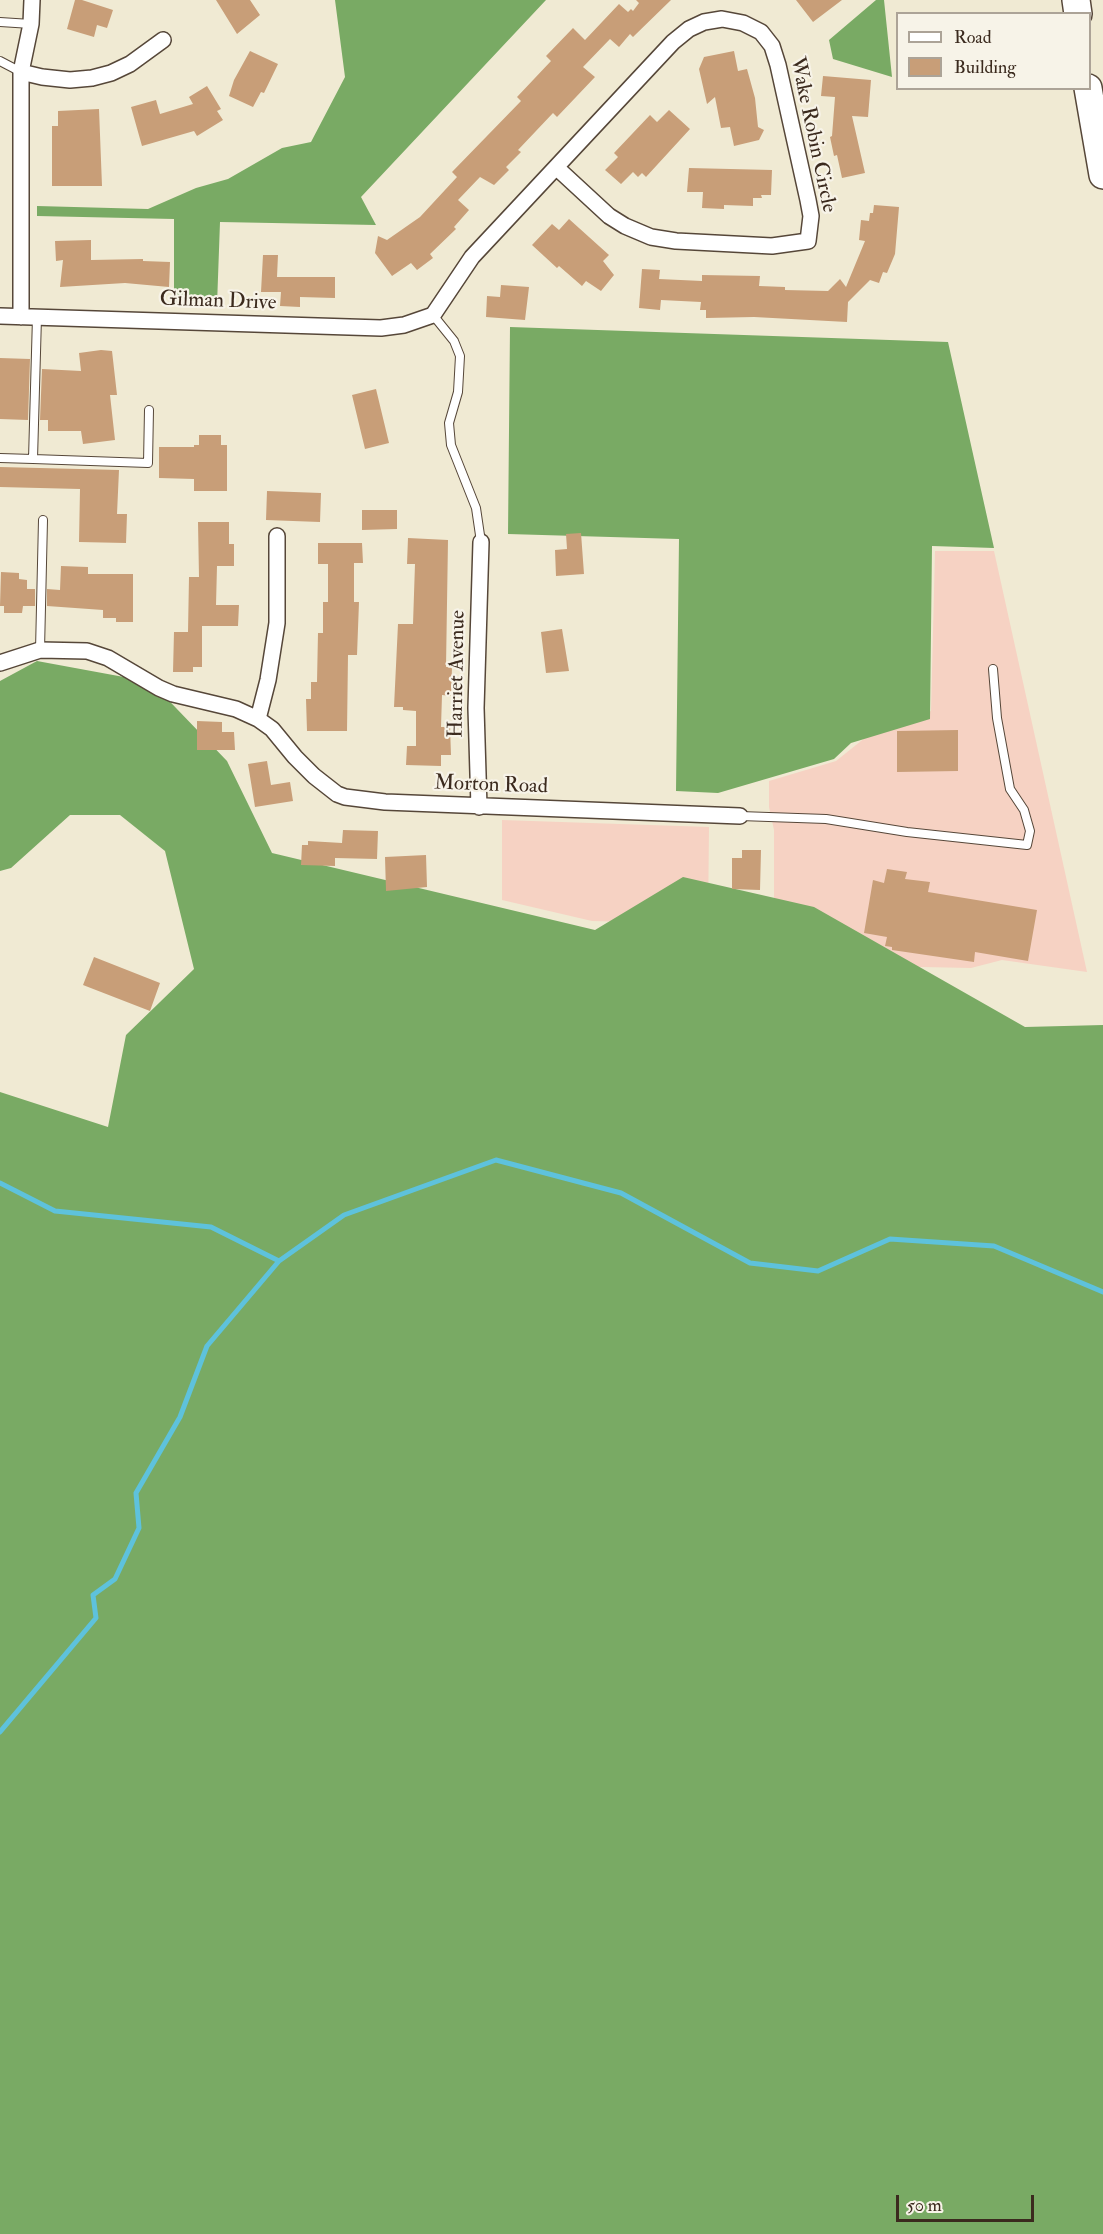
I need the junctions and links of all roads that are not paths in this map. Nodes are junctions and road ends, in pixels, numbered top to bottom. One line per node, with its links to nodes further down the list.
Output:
1 (32, 0): 3 (street)
2 (0, 21): 3 (lane)
3 (31, 24): 6 (street)
4 (163, 40): 6 (street)
5 (0, 61): 6 (lane)
6 (21, 72): 12 (street)
7 (1088, 90): 9 (highway)
8 (557, 168): 8 (street, Wake Robin Circle); 10 (street, Wake Robin Circle)
9 (1103, 175)
10 (433, 315): 13 (street, Gilman Drive); 19 (lane)
11 (0, 316): 12 (street, Gilman Drive)
12 (21, 317): 13 (street, Gilman Drive)
13 (37, 317): 16 (lane)
14 (149, 410): 16 (lane)
15 (0, 458): 16 (lane)
16 (33, 459)
17 (43, 520): 20 (lane)
18 (277, 536): 23 (street)
19 (481, 542): 24 (street, Harriet Avenue)
20 (40, 650): 21 (street, Morton Road); 23 (street, Morton Road)
21 (0, 663)
22 (993, 669): 25 (lane, Morton Road)
23 (258, 719): 24 (street, Morton Road)
24 (479, 807): 25 (street, Morton Road)
25 (740, 816)

